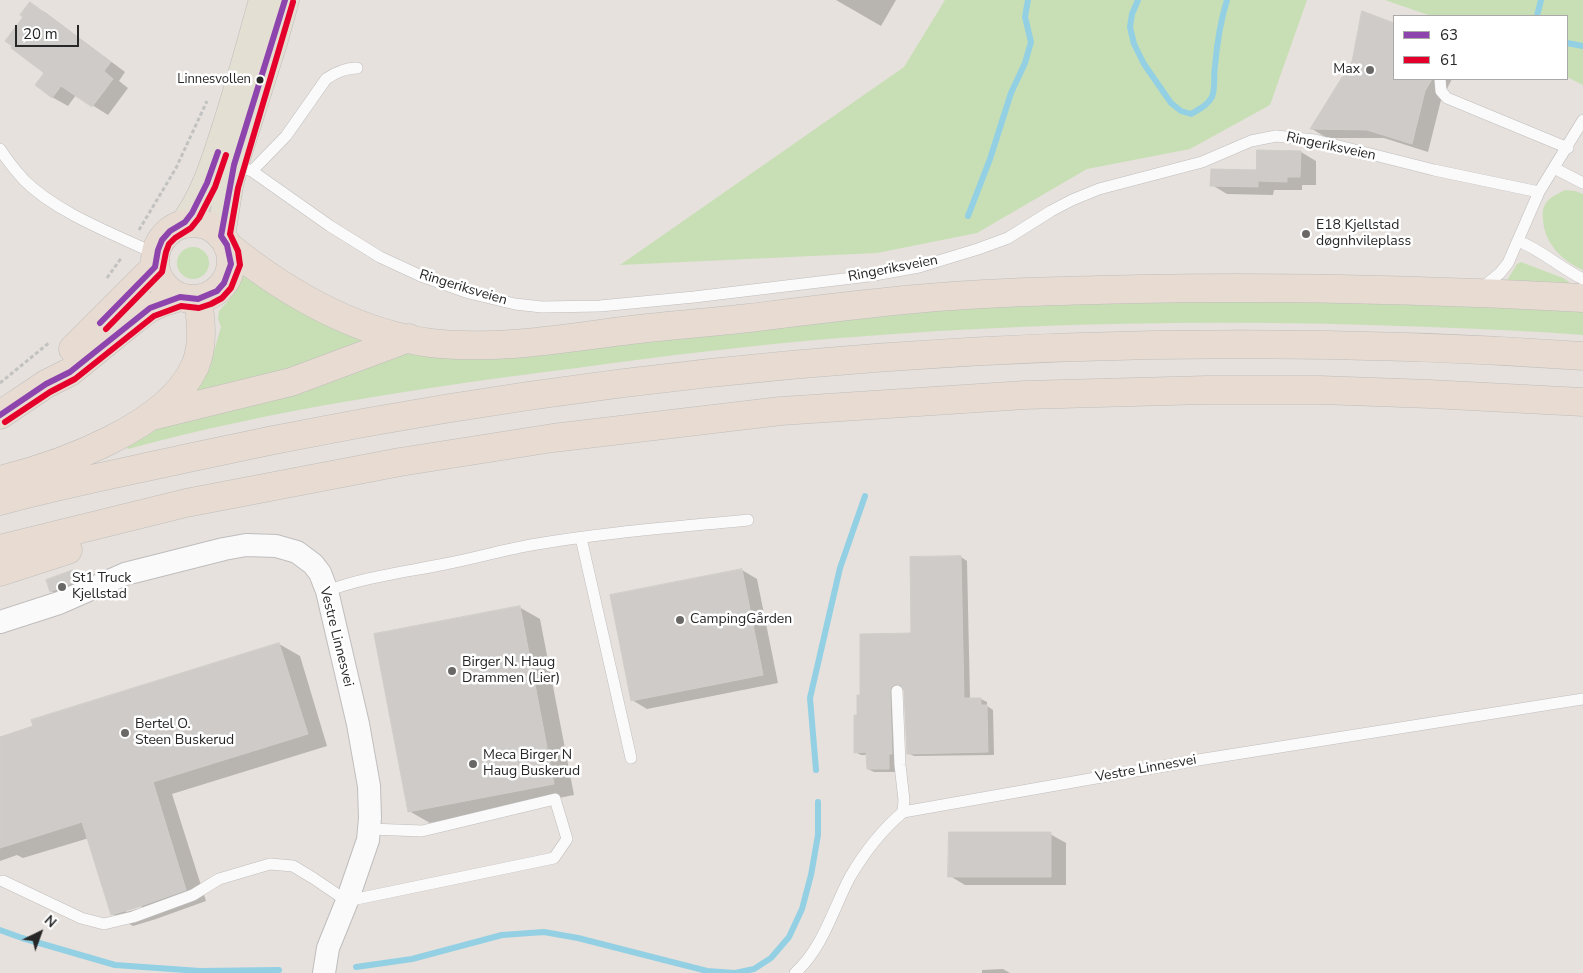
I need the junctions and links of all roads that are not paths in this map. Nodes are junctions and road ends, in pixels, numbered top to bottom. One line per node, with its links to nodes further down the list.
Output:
1 (263, 0): 8 (main road)
2 (285, 0): 8 (main road)
3 (358, 68): 8 (lane)
4 (1440, 80): 6 (lane)
5 (1583, 120): 6 (lane)
6 (1568, 148): 9 (lane)
7 (0, 149): 15 (lane)
8 (234, 165): 11 (lane, Ringeriksveien); 12 (main road); 13 (main road)
9 (1554, 168): 10 (lane); 11 (lane)
10 (1583, 183)
11 (1539, 192): 14 (lane)
12 (184, 224): 13 (highway); 15 (highway)
13 (224, 240): 18 (highway); 20 (highway)
14 (1518, 240): 16 (lane); 17 (lane)
15 (156, 261): 18 (highway); 22 (highway)
16 (1583, 279)
17 (1477, 292): 19 (highway); 20 (highway)
18 (189, 298): 22 (highway); 25 (highway)
19 (1583, 298)
20 (409, 338): 25 (highway)
21 (1583, 356): 27 (highway)
22 (46, 384): 24 (highway)
23 (1583, 402): 28 (highway)
24 (0, 416)
25 (149, 417): 26 (highway)
26 (0, 480)
27 (0, 501)
28 (186, 503): 31 (highway); 32 (highway)
29 (748, 520): 30 (lane)
30 (581, 538): 33 (lane); 37 (lane)
31 (0, 549)
32 (0, 572)
33 (327, 591): 34 (street, Vestre Linnesvei); 39 (street, Vestre Linnesvei)
34 (0, 622)
35 (897, 691): 38 (lane)
36 (1583, 699): 38 (lane, Vestre Linnesvei)
37 (631, 758)
38 (904, 812): 43 (lane)
39 (370, 829): 41 (street, Vestre Linnesvei); 41 (lane)
40 (3, 881): 41 (lane)
41 (347, 901): 42 (street, Vestre Linnesvei)
42 (324, 973)
43 (796, 973)

